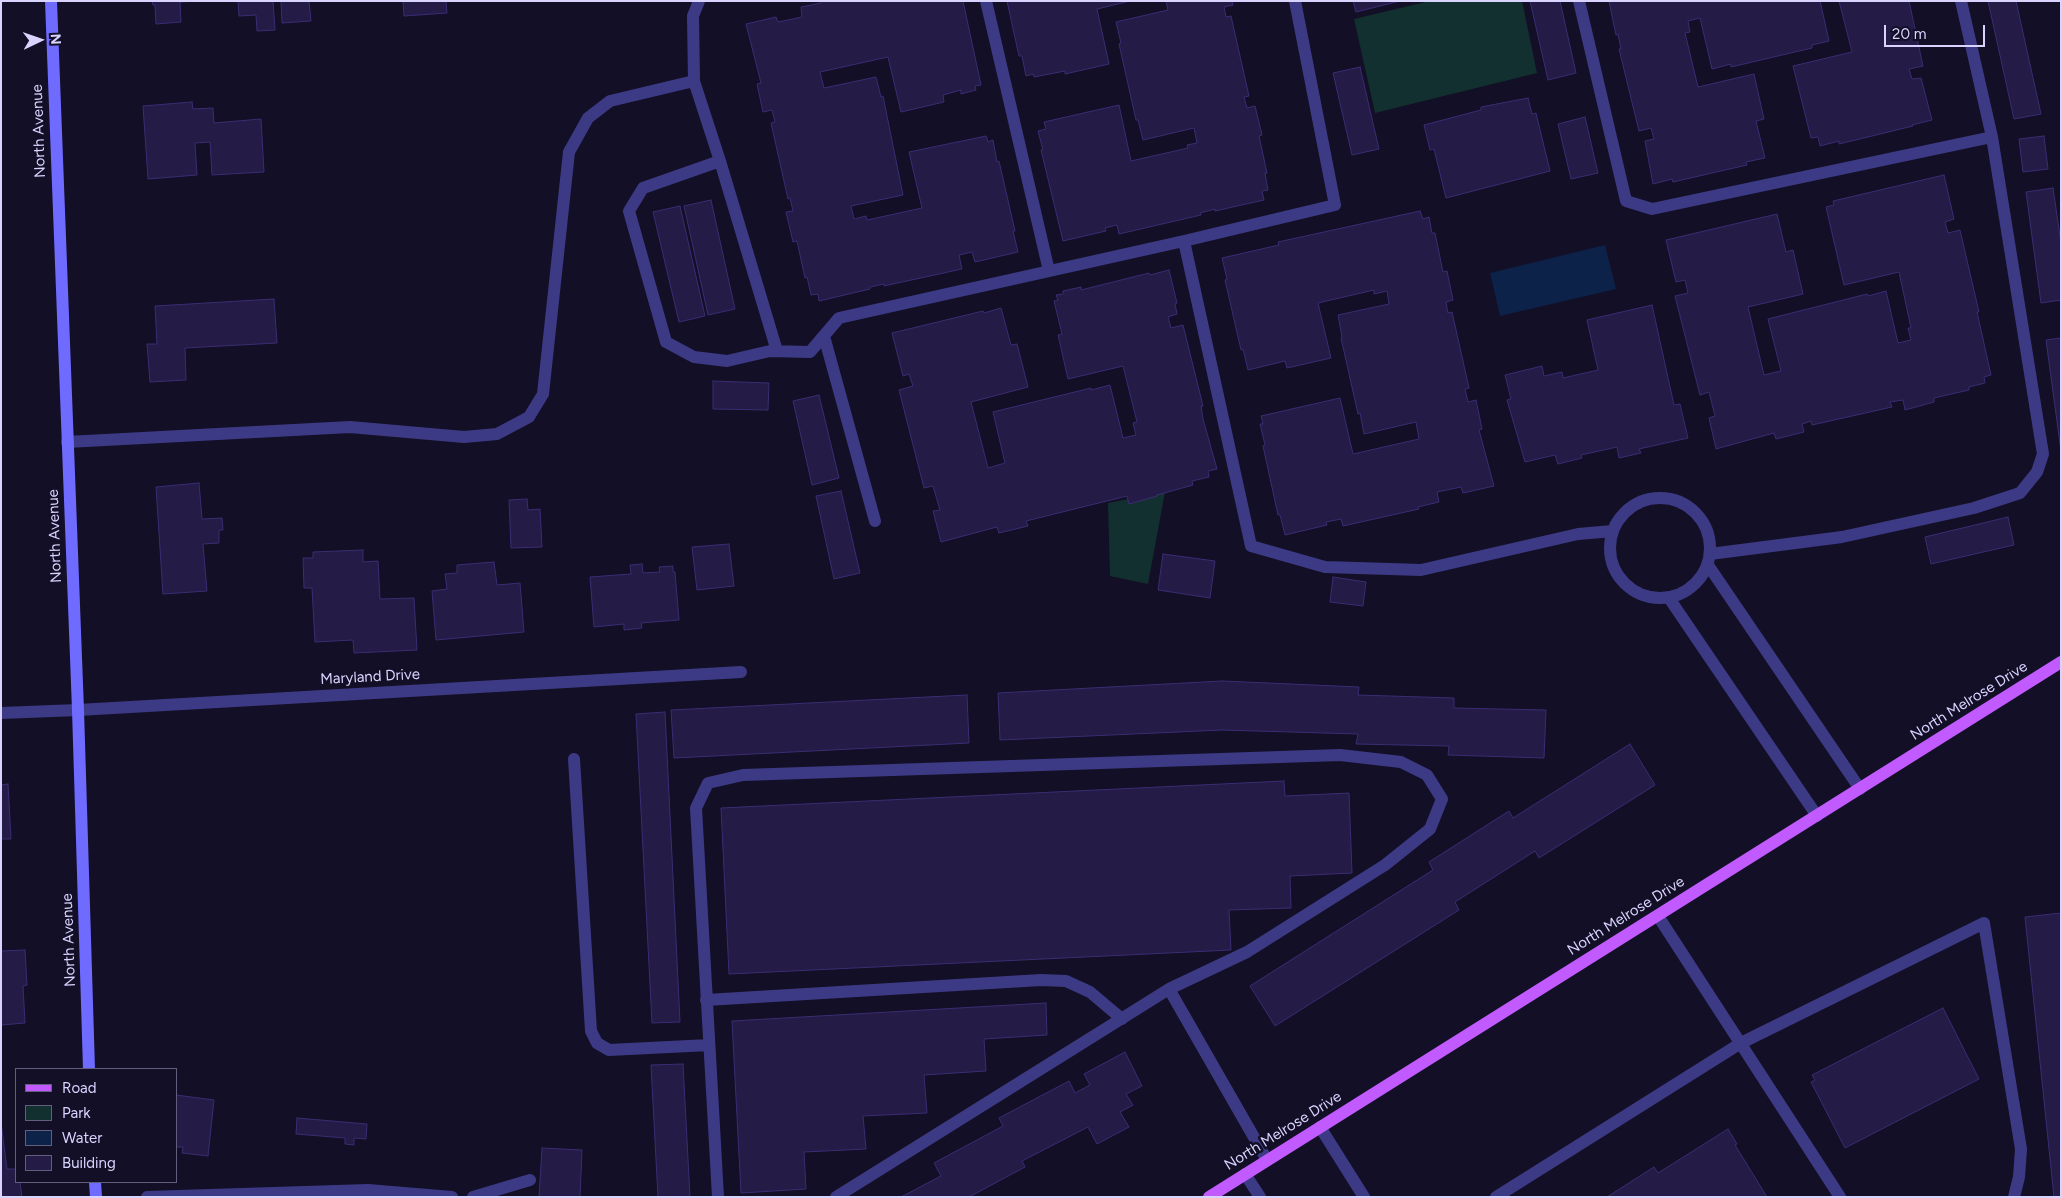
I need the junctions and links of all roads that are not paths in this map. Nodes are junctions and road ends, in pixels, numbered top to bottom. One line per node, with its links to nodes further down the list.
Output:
1 (51, 1): 14 (main road, North Avenue)
2 (699, 1): 7 (street)
3 (986, 1): 11 (street)
4 (1295, 1): 10 (street)
5 (1579, 1): 8 (street)
6 (1961, 1): 8 (street)
7 (694, 80): 9 (street); 14 (street)
8 (1992, 136): 17 (street)
9 (720, 161): 13 (street); 13 (street)
10 (1184, 241): 11 (street); 16 (street)
11 (1049, 271): 12 (street)
12 (824, 336): 13 (street); 15 (street)
13 (778, 351)
14 (68, 442): 21 (main road, North Avenue)
15 (875, 521)
16 (1612, 531): 17 (street); 18 (street)
17 (1709, 559): 18 (street); 24 (street)
18 (1669, 598): 25 (street)
19 (2061, 662): 24 (main road, North Melrose Drive)
20 (741, 672): 21 (street, Maryland Drive)
21 (78, 710): 22 (street, Maryland Drive); 32 (main road, North Avenue)
22 (1, 713)
23 (574, 759): 31 (street)
24 (1860, 789): 25 (main road, North Melrose Drive)
25 (1817, 816): 26 (main road, North Melrose Drive)
26 (1658, 916): 30 (street); 33 (main road, North Melrose Drive)
27 (1169, 989): 28 (street); 29 (street); 34 (street)
28 (706, 1000): 29 (street); 31 (street)
29 (1122, 1019): 43 (street)
30 (1741, 1043): 47 (street); 48 (street); 49 (street)
31 (709, 1045): 42 (street)
32 (89, 1068)
33 (1320, 1127): 34 (main road, North Melrose Drive); 46 (street)
34 (1267, 1160): 35 (main road, North Melrose Drive)
35 (1245, 1174): 44 (main road, North Melrose Drive); 45 (street)
36 (530, 1180): 41 (street)
37 (95, 1183): 38 (main road)
38 (96, 1197)
39 (147, 1197): 40 (street)
40 (452, 1197)
41 (473, 1197)
42 (718, 1197)
43 (836, 1197)
44 (1209, 1197)
45 (1260, 1197)
46 (1364, 1197)
47 (1496, 1197)
48 (1840, 1197)
49 (2014, 1197)

